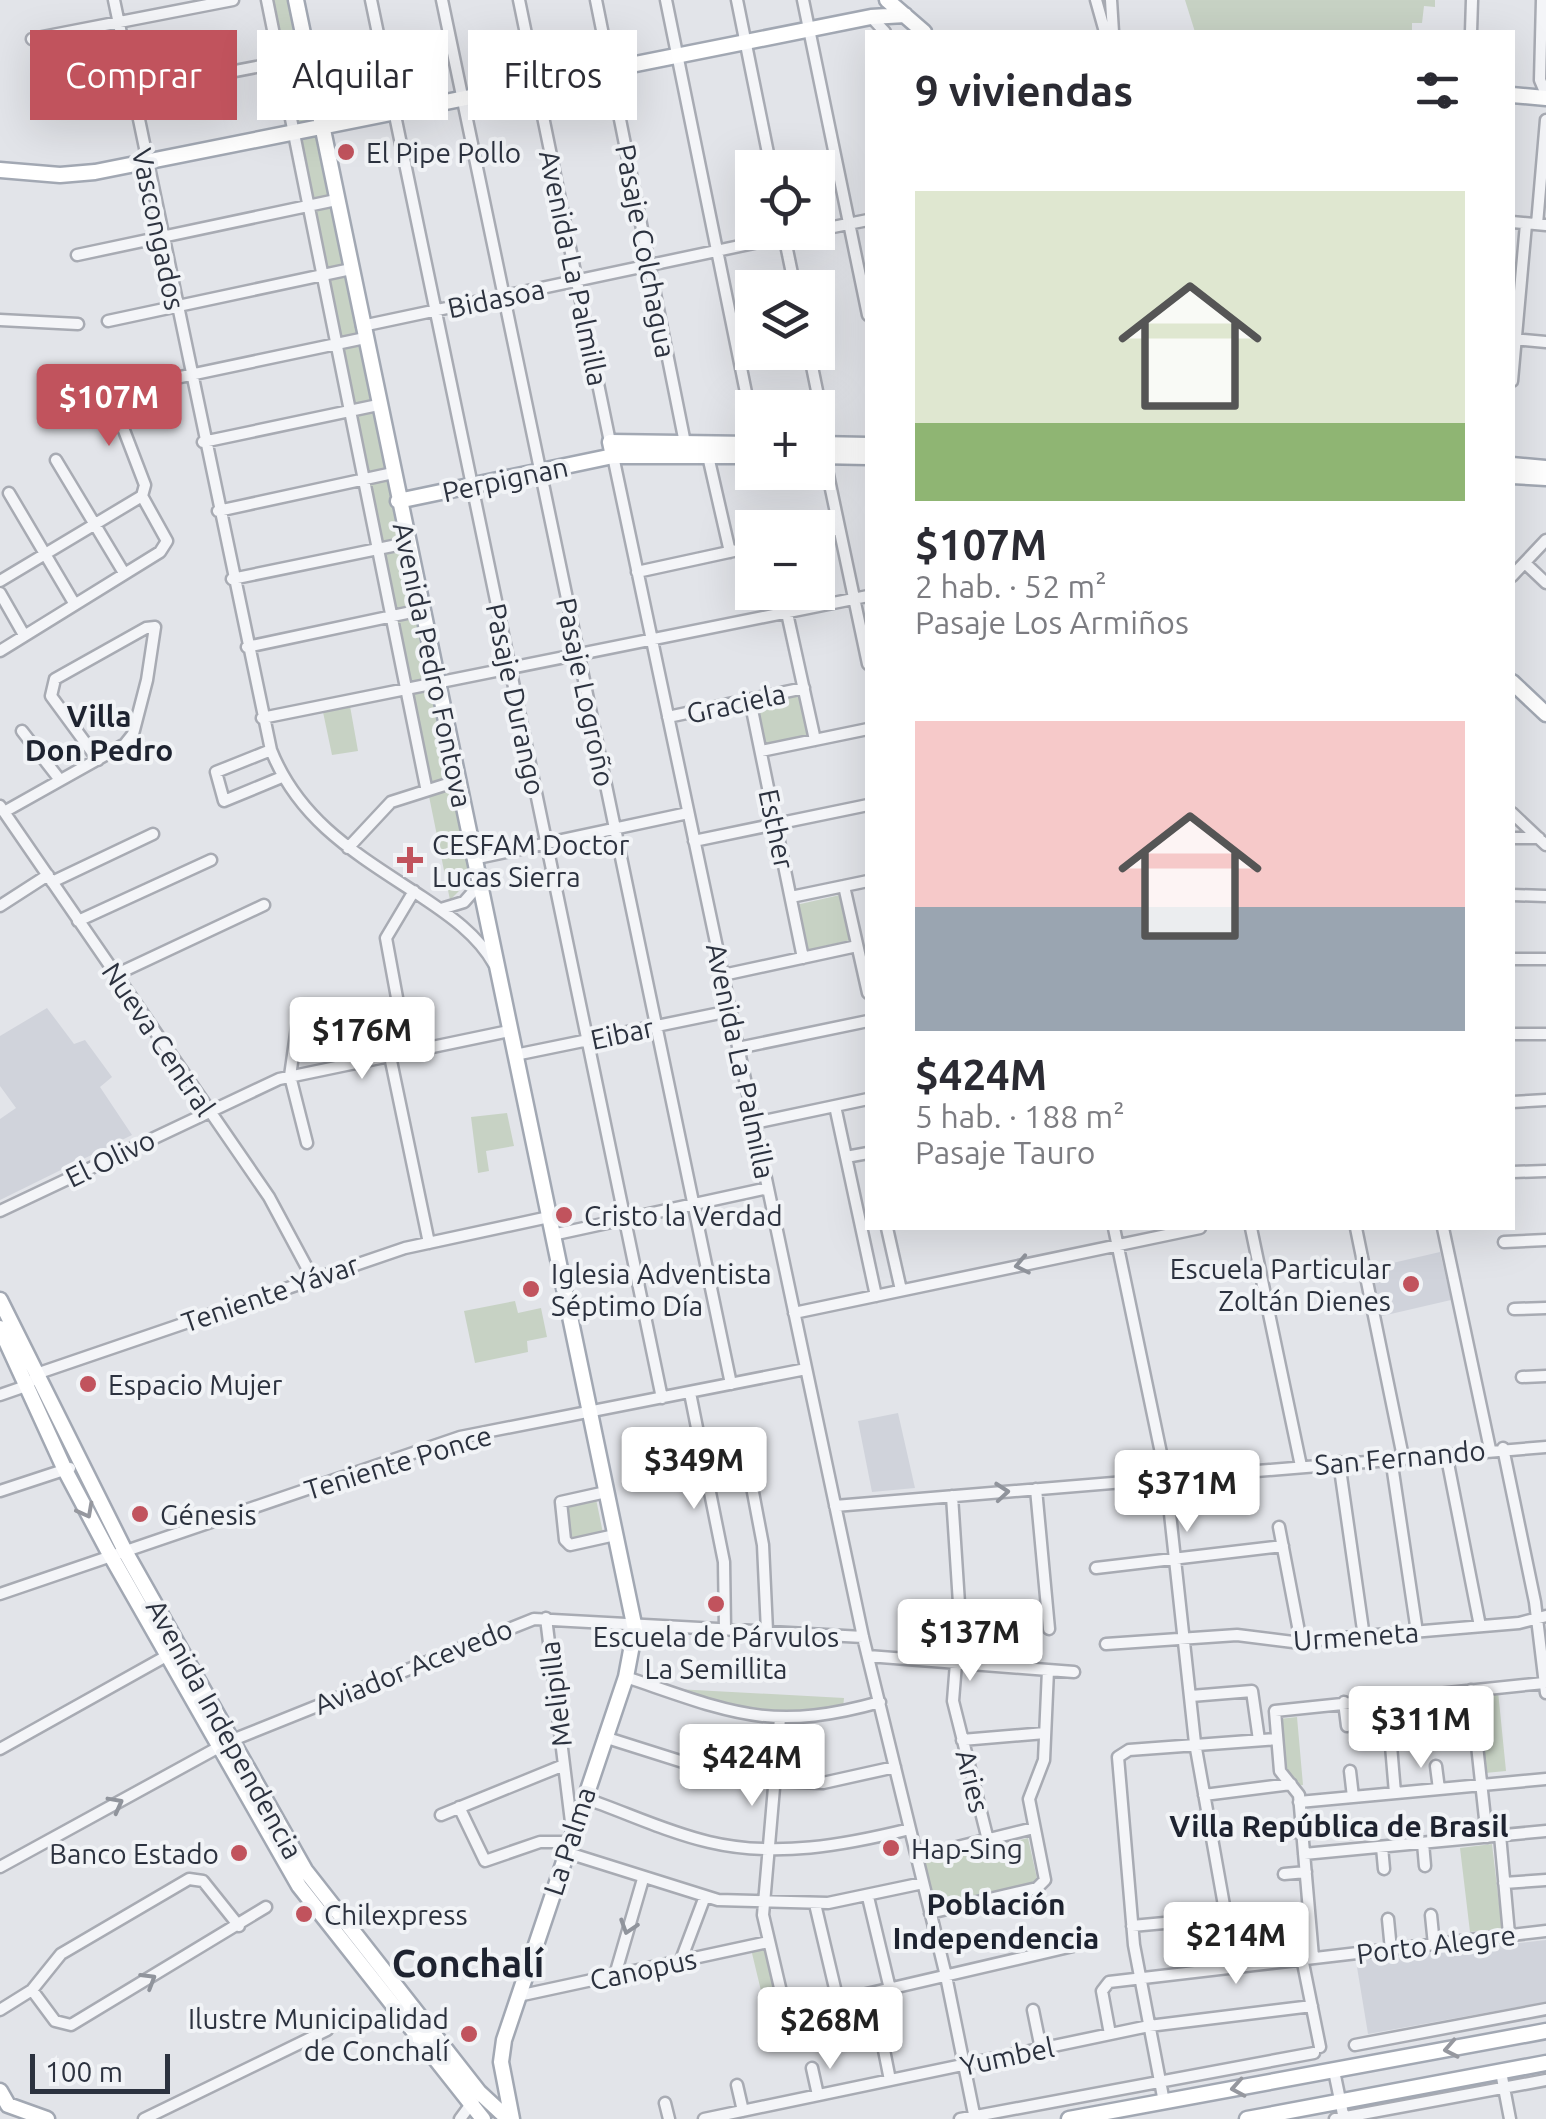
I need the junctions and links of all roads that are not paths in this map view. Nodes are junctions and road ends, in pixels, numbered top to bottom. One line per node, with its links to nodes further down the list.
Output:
1 (114, 0): 21 (street, Vascongados)
2 (233, 0): 21 (street)
3 (266, 0): 24 (street, Avenida Pedro Fontova)
4 (296, 0): 25 (main road, Avenida Pedro Fontova)
5 (371, 0): 26 (street, Pasaje Durango)
6 (442, 0): 42 (street, Pasaje Logroño)
7 (519, 0): 27 (street, Avenida La Palmilla)
8 (596, 0): 28 (street, Pasaje Colchagua)
9 (666, 0): 37 (street)
10 (737, 0): 36 (street)
11 (802, 0): 29 (street)
12 (872, 0): 20 (main road)
13 (886, 0): 19 (main road)
14 (895, 0): 19 (main road)
15 (1096, 0): 32 (street)
16 (1111, 0): 33 (street)
17 (1472, 0): 34 (street)
18 (1542, 0): 35 (street)
19 (905, 15): 20 (main road); 31 (main road)
20 (871, 17): 29 (main road); 30 (street)
21 (118, 22): 22 (street); 23 (street, Vascongados)
22 (80, 30)
23 (120, 30)
24 (272, 30)
25 (302, 30)
26 (377, 30)
27 (525, 30)
28 (602, 30)
29 (809, 30): 36 (main road); 60 (street)
30 (882, 30)
31 (922, 30)
32 (1104, 30)
33 (1114, 30)
34 (1471, 30)
35 (1543, 38): 40 (street)
36 (745, 42): 37 (main road); 54 (street)
37 (678, 56): 38 (main road); 65 (street)
38 (637, 64)
39 (1515, 95): 40 (main road)
40 (1546, 96)
41 (468, 97): 42 (main road)
42 (462, 98): 43 (main road); 71 (street, Pasaje Logroño)
43 (448, 101)
44 (137, 120): 55 (street, Vascongados)
45 (291, 120): 53 (street, Avenida Pedro Fontova)
46 (320, 120): 52 (main road, Avenida Pedro Fontova)
47 (352, 120): 52 (main road)
48 (395, 120): 74 (street, Pasaje Durango)
49 (543, 120): 70 (street, Avenida La Palmilla)
50 (620, 120): 67 (street, Pasaje Colchagua)
51 (1546, 120): 61 (street)
52 (321, 126): 53 (main road); 57 (main road, Avenida Pedro Fontova)
53 (293, 132): 55 (main road); 58 (street, Avenida Pedro Fontova)
54 (767, 150)
55 (145, 161): 56 (main road); 63 (street, Vascongados)
56 (0, 170)
57 (336, 200): 58 (street); 68 (main road, Avenida Pedro Fontova)
58 (308, 206): 63 (street); 69 (street, Avenida Pedro Fontova)
59 (865, 221): 60 (street)
60 (849, 224): 62 (street); 72 (street)
61 (1536, 224): 79 (street)
62 (835, 227)
63 (160, 238): 66 (street); 73 (street, Vascongados)
64 (735, 247): 65 (street, Bidasoa)
65 (718, 251): 67 (street, Bidasoa); 84 (street)
66 (77, 256)
67 (650, 265): 70 (street, Bidasoa); 88 (street, Pasaje Colchagua)
68 (351, 269): 69 (street); 78 (main road, Avenida Pedro Fontova)
69 (322, 275): 73 (street); 82 (street, Avenida Pedro Fontova)
70 (576, 281): 71 (street, Bidasoa); 92 (street, Avenida La Palmilla)
71 (503, 296): 74 (street, Bidasoa); 100 (street, Pasaje Logroño)
72 (865, 301)
73 (175, 306): 76 (street); 83 (street, Vascongados)
74 (434, 311): 78 (street, Bidasoa); 105 (street, Pasaje Durango)
75 (0, 320): 77 (street)
76 (108, 321)
77 (78, 324)
78 (364, 332): 82 (street, Bidasoa); 85 (main road, Avenida Pedro Fontova)
79 (1515, 334)
80 (1515, 339): 81 (street)
81 (1546, 342)
82 (336, 343): 83 (street, Bidasoa); 86 (street, Avenida Pedro Fontova)
83 (189, 373): 87 (street, Vascongados); 108 (street, Bidasoa)
84 (746, 390)
85 (378, 405): 86 (street); 101 (main road, Avenida Pedro Fontova)
86 (350, 411): 87 (street); 104 (street, Avenida Pedro Fontova)
87 (204, 442): 110 (street, Vascongados)
88 (685, 443): 89 (main road); 92 (main road)
89 (735, 444)
90 (865, 444): 91 (main road)
91 (835, 448)
92 (611, 449): 94 (main road); 100 (main road, Perpignan); 121 (street, Avenida La Palmilla)
93 (835, 452): 96 (main road)
94 (708, 456): 95 (main road); 118 (street)
95 (735, 456)
96 (865, 457)
97 (56, 460): 111 (street)
98 (1515, 465): 99 (main road)
99 (1546, 468)
100 (540, 472): 105 (main road, Perpignan); 139 (street, Pasaje Logroño)
101 (392, 473): 104 (street); 109 (main road, Avenida Pedro Fontova)
102 (1515, 476): 103 (main road)
103 (1546, 478)
104 (364, 480): 110 (street); 116 (street, Avenida Pedro Fontova)
105 (471, 486): 109 (main road, Perpignan); 140 (street, Pasaje Durango)
106 (831, 490): 112 (street)
107 (10, 493): 119 (street)
108 (142, 496): 111 (street); 122 (street)
109 (398, 501): 115 (main road, Avenida Pedro Fontova)
110 (218, 511): 124 (street, Vascongados)
111 (94, 524): 119 (street); 122 (street)
112 (839, 529): 113 (street); 129 (street)
113 (835, 530)
114 (1546, 540): 120 (street)
115 (407, 543): 116 (street); 131 (main road, Avenida Pedro Fontova)
116 (378, 549): 124 (street); 133 (street, Avenida Pedro Fontova)
117 (735, 551): 118 (street)
118 (730, 552): 121 (street)
119 (44, 554): 125 (street); 130 (street)
120 (1525, 563): 123 (street); 126 (street)
121 (637, 572): 135 (street, Avenida La Palmilla)
122 (124, 573): 130 (street)
123 (1515, 573)
124 (232, 579): 136 (street, Vascongados)
125 (0, 581)
126 (1546, 583)
127 (0, 594): 134 (street)
128 (865, 597): 129 (street)
129 (854, 599): 132 (street); 137 (street)
130 (74, 603): 134 (street)
131 (421, 610): 133 (street); 141 (main road, Avenida Pedro Fontova)
132 (787, 613): 135 (street); 144 (street)
133 (392, 616): 136 (street); 143 (street, Avenida Pedro Fontova)
134 (24, 636): 138 (street)
135 (652, 640): 139 (street); 147 (street, Avenida La Palmilla)
136 (247, 647): 148 (street, Vascongados)
137 (865, 650)
138 (0, 651)
139 (578, 652): 140 (street); 164 (street, Pasaje Logroño)
140 (509, 667): 141 (street); 169 (street, Pasaje Durango)
141 (436, 682): 143 (street); 157 (main road, Avenida Pedro Fontova)
142 (1515, 685): 146 (main road)
143 (406, 688): 148 (street); 158 (street, Avenida Pedro Fontova)
144 (804, 688): 145 (street, Graciela); 151 (street)
145 (750, 700): 147 (street, Graciela); 153 (street, Esther)
146 (1546, 714)
147 (668, 717): 161 (street, Avenida La Palmilla)
148 (262, 718): 152 (street, Vascongados)
149 (865, 729): 151 (street, Graciela)
150 (22, 730): 156 (street)
151 (815, 740): 153 (street, Graciela)
152 (271, 750): 155 (street, Vascongados); 155 (street)
153 (761, 751): 163 (street, Esther)
154 (98, 760): 154 (street); 156 (street)
155 (282, 777): 170 (street, Vascongados)
156 (60, 780): 160 (street)
157 (457, 781): 158 (street); 171 (main road, Avenida Pedro Fontova)
158 (426, 787): 170 (street)
159 (865, 805): 163 (street)
160 (2, 809): 173 (street, Nueva Central)
161 (688, 813): 164 (street); 168 (street, Avenida La Palmilla)
162 (1515, 816): 167 (street)
163 (776, 824): 168 (street); 180 (street, Esther)
164 (614, 829): 169 (street); 196 (street, Pasaje Logroño)
165 (154, 834): 173 (street)
166 (1515, 838): 167 (street)
167 (1544, 838)
168 (694, 841): 191 (street, Avenida La Palmilla)
169 (546, 843): 171 (street); 200 (street, Pasaje Durango)
170 (348, 848): 177 (street, Vascongados)
171 (473, 858): 175 (main road, Avenida Pedro Fontova)
172 (211, 860): 184 (street)
173 (50, 879): 182 (street); 184 (street, Nueva Central)
174 (865, 882): 176 (street)
175 (479, 885): 183 (street); 189 (main road, Avenida Pedro Fontova)
176 (844, 886): 180 (street); 185 (street)
177 (414, 892): 183 (street, Vascongados); 202 (street)
178 (1515, 895): 179 (street)
179 (1546, 896)
180 (791, 898): 186 (street, Esther)
181 (264, 905): 190 (street)
182 (0, 906)
183 (440, 909): 189 (street, Vascongados)
184 (78, 921): 190 (street, Nueva Central)
185 (857, 946): 186 (street); 192 (street)
186 (803, 958): 191 (street)
187 (1515, 959): 188 (street)
188 (1546, 960)
189 (497, 970): 197 (main road, Avenida Pedro Fontova)
190 (115, 975): 210 (street, Nueva Central)
191 (722, 975): 194 (street, Avenida La Palmilla)
192 (865, 980)
193 (300, 1006): 205 (street)
194 (730, 1010): 196 (street, Eibar); 201 (street, Avenida La Palmilla)
195 (865, 1022): 201 (street)
196 (656, 1026): 200 (street, Eibar); 218 (street, Pasaje Logroño)
197 (509, 1031): 202 (street, El Olivo); 203 (main road, Avenida Pedro Fontova)
198 (1515, 1034): 199 (street)
199 (1546, 1034)
200 (587, 1040): 203 (street, Eibar); 221 (street, Pasaje Durango)
201 (738, 1048): 211 (street, Avenida La Palmilla)
202 (407, 1052): 204 (street, El Olivo)
203 (514, 1055): 220 (main road, Avenida Pedro Fontova)
204 (390, 1056): 205 (street, El Olivo); 231 (street)
205 (290, 1076): 210 (street, El Olivo); 212 (street)
206 (1546, 1100): 208 (street)
207 (865, 1101): 209 (street)
208 (1515, 1102)
209 (835, 1106): 211 (street); 214 (street)
210 (207, 1110): 219 (street, El Olivo); 234 (street, Nueva Central)
211 (754, 1124): 217 (street, Avenida La Palmilla)
212 (308, 1143)
213 (865, 1154): 214 (street)
214 (846, 1158): 222 (street)
215 (1546, 1171): 216 (street)
216 (1515, 1172)
217 (768, 1188): 218 (street); 240 (street, Avenida La Palmilla)
218 (693, 1204): 221 (street); 246 (street, Pasaje Logroño)
219 (0, 1212)
220 (548, 1217): 229 (main road, Avenida Pedro Fontova); 231 (street, Teniente Yávar)
221 (625, 1219): 229 (street); 249 (street, Pasaje Durango)
222 (864, 1226): 236 (street)
223 (887, 1230): 235 (street)
224 (1114, 1230): 233 (street)
225 (1190, 1230): 233 (street)
226 (1250, 1230): 258 (street)
227 (1356, 1230): 256 (street)
228 (1444, 1230): 254 (street)
229 (552, 1234): 250 (main road, Avenida Pedro Fontova)
230 (1546, 1240): 232 (street)
231 (429, 1242): 234 (street, Teniente Yávar)
232 (1504, 1242)
233 (1118, 1245): 235 (street, one-way to 235); 260 (street)
234 (312, 1277): 245 (street, Teniente Yávar)
235 (901, 1290): 236 (street)
236 (876, 1296): 240 (street)
237 (0, 1300): 245 (main road, Avenida Independencia)
238 (1546, 1308): 239 (street)
239 (1514, 1310)
240 (794, 1313): 242 (street, Avenida La Palmilla)
241 (0, 1328): 245 (main road, Avenida Independencia)
242 (806, 1369): 246 (street, Teniente Ponce); 265 (street, Avenida La Palmilla)
243 (1546, 1376): 244 (street)
244 (1522, 1377)
245 (31, 1381): 248 (street, Teniente Yávar); 259 (main road, Avenida Independencia)
246 (730, 1384): 247 (street, Teniente Ponce)
247 (690, 1393): 249 (street, Teniente Ponce); 277 (street)
248 (0, 1395)
249 (662, 1398): 250 (street, Teniente Ponce)
250 (590, 1414): 263 (main road, Avenida Pedro Fontova); 269 (street, Teniente Ponce)
251 (1546, 1446): 252 (street, San Fernando)
252 (1503, 1448): 254 (street, San Fernando); 274 (street)
253 (745, 1450): 279 (street)
254 (1490, 1450): 255 (street, San Fernando)
255 (1446, 1453): 256 (street, San Fernando); 276 (street)
256 (1397, 1458): 257 (street, San Fernando); 280 (street)
257 (1339, 1462): 258 (street, San Fernando); 283 (street)
258 (1301, 1466): 260 (street, San Fernando)
259 (72, 1467): 262 (street); 269 (main road, Avenida Independencia)
260 (1166, 1478): 261 (street, San Fernando); 270 (street)
261 (1036, 1488): 264 (street, San Fernando, one-way to 261); 278 (street)
262 (0, 1491)
263 (606, 1492): 267 (main road, Avenida Pedro Fontova); 267 (street)
264 (952, 1496): 265 (street, San Fernando); 281 (street)
265 (835, 1506): 282 (street, Avenida La Palmilla)
266 (1279, 1527): 268 (street)
267 (615, 1535): 275 (main road, Avenida Pedro Fontova)
268 (1283, 1546): 270 (street); 285 (street)
269 (119, 1555): 272 (street, Teniente Ponce); 287 (main road, Avenida Independencia)
270 (1178, 1556): 271 (street); 284 (street)
271 (1096, 1568)
272 (0, 1594)
273 (546, 1618): 275 (street, Aviador Acevedo); 309 (street, Aviador Acevedo); 311 (street, Melipilla)
274 (1541, 1618): 276 (street, Urmeneta); 293 (street)
275 (633, 1622): 277 (street, Aviador Acevedo); 292 (main road, La Palma)
276 (1480, 1626): 280 (street, Urmeneta)
277 (725, 1629): 279 (street, Aviador Acevedo)
278 (1049, 1629)
279 (767, 1632): 282 (street, Aviador Acevedo)
280 (1418, 1632): 283 (street, Urmeneta)
281 (960, 1634)
282 (864, 1637): 288 (street, Avenida La Palmilla)
283 (1364, 1637): 285 (street, Urmeneta)
284 (1185, 1638): 285 (street, Urmeneta); 286 (street, Urmeneta); 296 (street)
285 (1301, 1642)
286 (1106, 1644)
287 (173, 1653): 309 (main road, Avenida Independencia); 310 (street)
288 (868, 1656): 289 (street); 298 (street, Avenida La Palmilla)
289 (956, 1662): 290 (street); 306 (street, Aries)
290 (1048, 1670): 291 (street); 303 (street)
291 (1074, 1672)
292 (626, 1678): 300 (street); 304 (main road, La Palma)
293 (1545, 1688): 294 (street)
294 (1472, 1690): 295 (street); 318 (street)
295 (1429, 1694): 297 (street); 301 (street)
296 (1191, 1696): 307 (street); 308 (street)
297 (1386, 1698): 299 (street); 320 (street)
298 (880, 1702): 300 (street); 313 (street, Avenida La Palmilla)
299 (1344, 1702): 302 (street); 305 (street)
300 (780, 1718): 316 (street)
301 (1432, 1718)
302 (1347, 1726)
303 (1046, 1733): 306 (street); 327 (street)
304 (604, 1736): 316 (street); 323 (main road, La Palma)
305 (1277, 1738): 307 (street); 317 (street)
306 (962, 1740): 334 (street, Aries)
307 (1259, 1740): 308 (street)
308 (1196, 1743): 321 (street); 362 (street)
309 (224, 1744): 342 (street, Aviador Acevedo, one-way to 309); 403 (main road, Avenida Independencia)
310 (0, 1749)
311 (564, 1764): 325 (street); 335 (street, Melipilla)
312 (1436, 1766): 319 (street)
313 (895, 1767): 316 (street); 328 (street, Avenida La Palmilla)
314 (1350, 1770): 322 (street)
315 (1546, 1780): 318 (street)
316 (775, 1782): 337 (street)
317 (1291, 1784): 321 (street); 324 (street)
318 (1480, 1785): 319 (street); 333 (street)
319 (1438, 1789): 320 (street)
320 (1395, 1793): 322 (street)
321 (1204, 1794): 359 (street)
322 (1353, 1797): 324 (street)
323 (584, 1798): 335 (main road, La Palma); 337 (street)
324 (1299, 1802): 329 (street)
325 (459, 1807): 326 (street); 335 (street)
326 (440, 1815)
327 (1034, 1828): 334 (street); 355 (street)
328 (910, 1829): 337 (street); 340 (street, Avenida La Palmilla)
329 (1302, 1831): 331 (street); 339 (street)
330 (1546, 1831): 332 (street)
331 (1281, 1833)
332 (1500, 1835): 333 (street); 348 (street)
333 (1487, 1836): 336 (street)
334 (988, 1840): 340 (street)
335 (569, 1842): 346 (street); 377 (main road, La Palma)
336 (1423, 1843): 338 (street); 341 (street)
337 (769, 1847): 352 (street)
338 (1382, 1847): 339 (street); 343 (street)
339 (1304, 1854): 344 (street)
340 (917, 1858): 349 (street, Avenida La Palmilla)
341 (1426, 1866)
342 (0, 1867)
343 (1384, 1870)
344 (1306, 1872): 345 (street); 356 (street)
345 (1284, 1874)
346 (643, 1880): 351 (street); 372 (street, one-way to 372)
347 (1546, 1880): 348 (street)
348 (1504, 1883): 364 (street)
349 (923, 1884): 350 (street); 355 (street, Avenida La Palmilla)
350 (868, 1897): 353 (street); 375 (street)
351 (704, 1899): 352 (street); 370 (street)
352 (763, 1902): 353 (street); 365 (street)
353 (815, 1904): 378 (street)
354 (266, 1907): 361 (street)
355 (930, 1913): 373 (street, Avenida La Palmilla)
356 (1309, 1913): 357 (street); 369 (street)
357 (1289, 1915)
358 (1431, 1915): 366 (street)
359 (1229, 1917): 362 (street); 371 (street)
360 (1388, 1920): 368 (street)
361 (239, 1926): 376 (street, one-way to 361); 376 (street)
362 (1132, 1926): 374 (street)
363 (1546, 1931): 364 (street, Porto Alegre)
364 (1509, 1934): 366 (street, Porto Alegre)
365 (768, 1942): 370 (street, Canopus); 383 (street)
366 (1434, 1944): 368 (street, Porto Alegre)
367 (1072, 1946): 373 (street)
368 (1391, 1950): 369 (street, Porto Alegre)
369 (1308, 1958): 371 (street, Porto Alegre); 379 (street)
370 (681, 1960): 372 (street, Canopus)
371 (1235, 1967): 374 (street, Porto Alegre)
372 (615, 1975): 377 (street, Canopus)
373 (946, 1976): 375 (street); 392 (street, Avenida La Palmilla)
374 (1140, 1980): 384 (street); 387 (street, Porto Alegre)
375 (890, 1989): 378 (street)
376 (32, 1990): 380 (street)
377 (518, 1996): 416 (main road, La Palma)
378 (838, 2001): 383 (street)
379 (1312, 2006): 384 (street, Yumbel); 399 (street)
380 (0, 2010)
381 (1033, 2010): 390 (street)
382 (1545, 2011): 393 (street)
383 (786, 2013): 388 (street)
384 (1149, 2026): 387 (street, Yumbel); 399 (street)
385 (327, 2030): 410 (street)
386 (1546, 2031): 393 (main road, one-way to 393)
387 (1110, 2034): 390 (street, Yumbel)
388 (792, 2040)
389 (884, 2045): 397 (street)
390 (1041, 2049): 392 (street, Yumbel)
391 (1546, 2063): 396 (main road)
392 (964, 2065): 397 (street, Yumbel); 411 (street, Avenida La Palmilla)
393 (1356, 2067): 395 (main road)
394 (812, 2068): 402 (street)
395 (1334, 2071): 405 (street); 406 (main road, one-way to 406)
396 (1501, 2072): 401 (street); 405 (main road)
397 (890, 2080): 402 (street, Yumbel)
398 (1546, 2080): 401 (street)
399 (1160, 2082): 406 (street); 411 (street)
400 (737, 2085): 408 (street)
401 (1504, 2088): 412 (street); 422 (street)
402 (818, 2096): 408 (street, Yumbel)
403 (476, 2097): 414 (street); 415 (main road, Avenida Independencia); 416 (main road, Avenida Independencia)
404 (3, 2100): 413 (main road)
405 (1341, 2101): 409 (main road); 412 (street)
406 (1164, 2102): 420 (main road)
407 (665, 2103): 417 (street)
408 (743, 2111): 418 (street, Yumbel)
409 (1265, 2117): 421 (main road)
410 (149, 2118)
411 (975, 2118): 419 (street)
412 (1341, 2118)
413 (48, 2119)
414 (460, 2119)
415 (483, 2119)
416 (510, 2119)
417 (669, 2119)
418 (704, 2119)
419 (960, 2119)
420 (1069, 2119)
421 (1247, 2119)
422 (1510, 2119)

